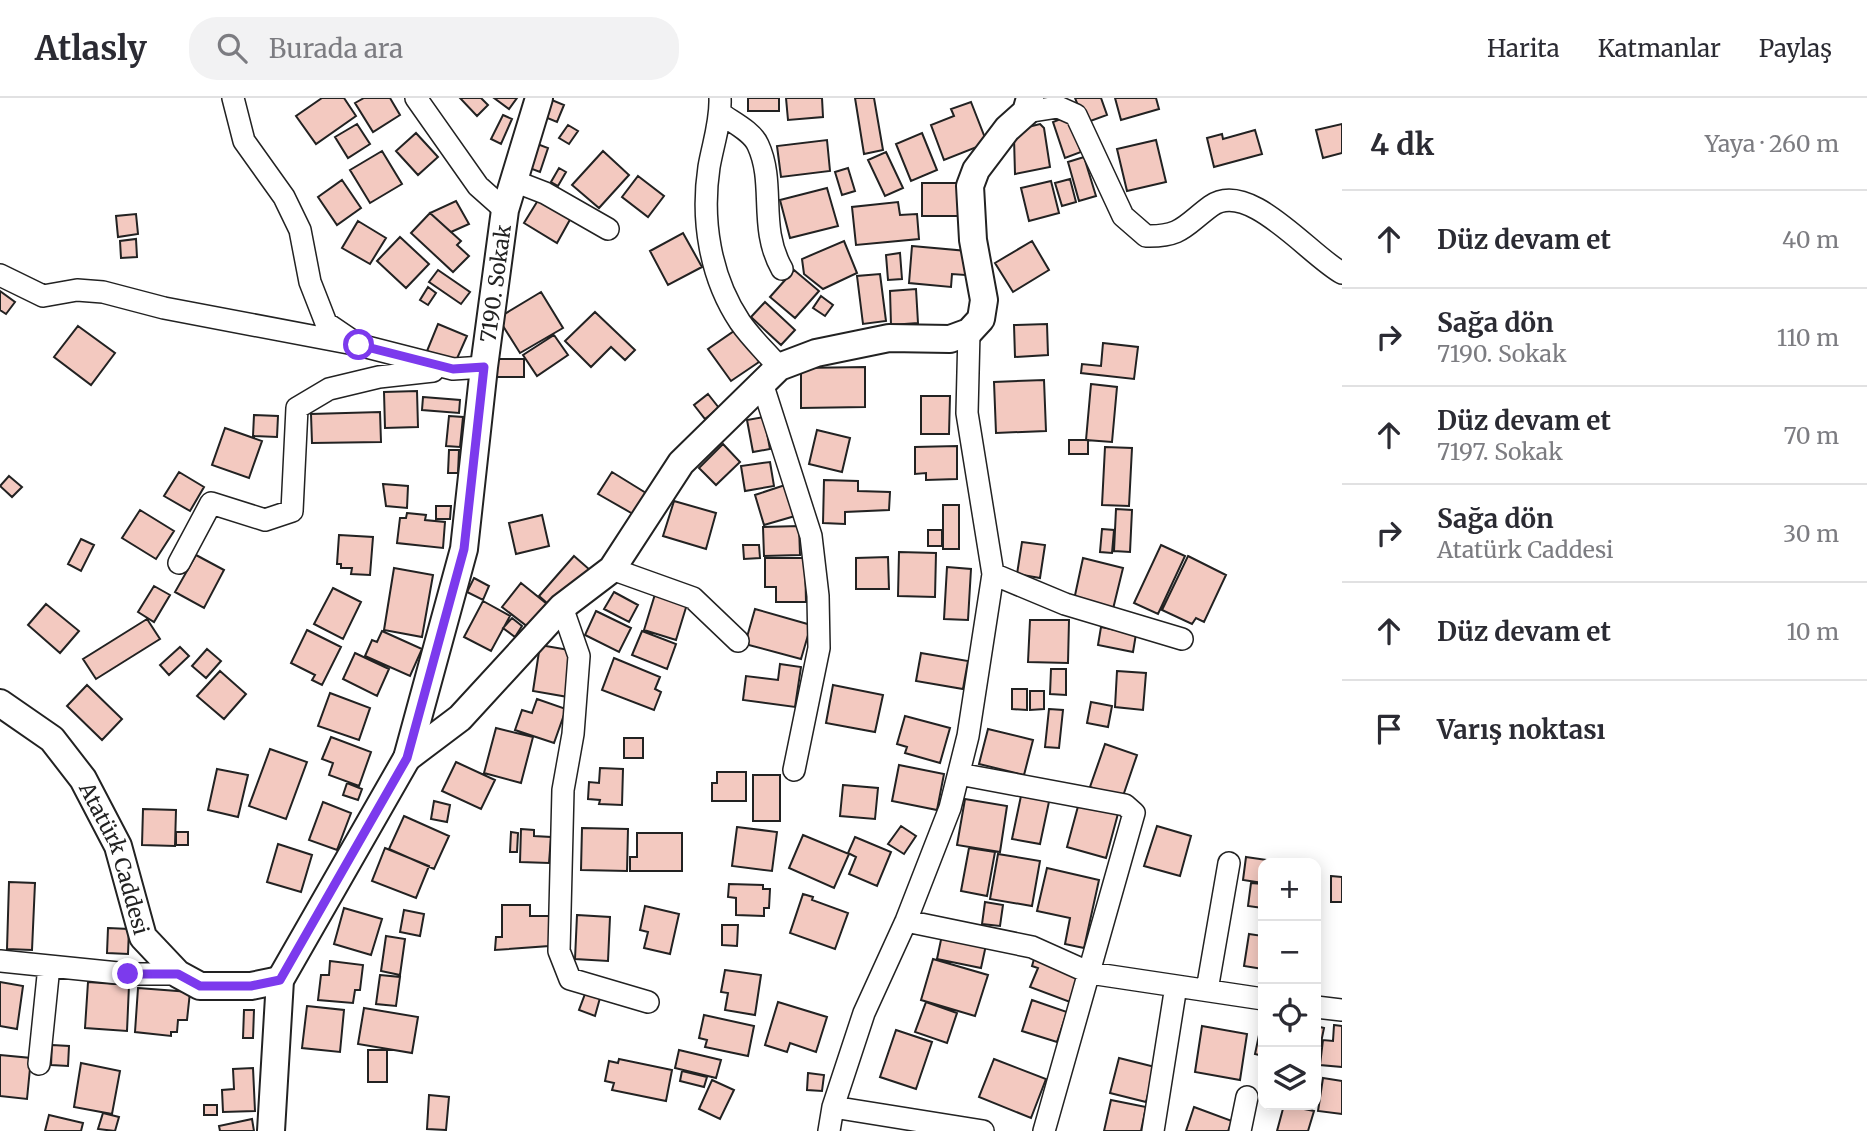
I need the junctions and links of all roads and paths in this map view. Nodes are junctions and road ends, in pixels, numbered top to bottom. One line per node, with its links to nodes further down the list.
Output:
1 (233, 98): 13 (street)
2 (416, 98): 7 (street)
3 (539, 98): 6 (street, 7190. Sokak)
4 (1028, 105): 10 (street); 12 (street)
5 (720, 106): 9 (street); 16 (street)
6 (514, 181): 7 (street, 7190. Sokak); 8 (street)
7 (505, 210): 14 (street, 7190. Sokak)
8 (608, 229)
9 (782, 269)
10 (1342, 273)
11 (0, 275): 13 (street)
12 (969, 332): 16 (street); 19 (street)
13 (359, 345): 15 (street)
14 (484, 367): 15 (street); 24 (street, 7190. Sokak)
15 (453, 369): 17 (street)
16 (771, 375): 18 (street); 25 (street)
17 (179, 563)
18 (611, 569): 20 (street); 22 (street)
19 (993, 574): 21 (street); 26 (street)
20 (562, 607): 24 (street); 37 (street)
21 (1182, 639)
22 (738, 641)
23 (0, 703): 32 (street, Atatürk Caddesi)
24 (407, 758): 33 (street)
25 (794, 770)
26 (959, 774): 28 (street); 31 (street)
27 (1229, 863): 35 (street)
28 (906, 922): 31 (street); 42 (street)
29 (0, 961): 30 (street)
30 (50, 966): 32 (street); 40 (street)
31 (1090, 973): 34 (street); 46 (street)
32 (178, 974): 33 (street, Atatürk Caddesi)
33 (280, 980): 43 (street)
34 (1176, 986): 35 (street); 47 (street)
35 (1207, 990): 36 (street)
36 (1258, 998)
37 (648, 1002)
38 (1321, 1007): 39 (street)
39 (1342, 1010)
40 (39, 1064)
41 (1247, 1097): 48 (street)
42 (833, 1107): 44 (street); 45 (street)
43 (271, 1131)
44 (829, 1131)
45 (983, 1131)
46 (1044, 1131)
47 (1153, 1131)
48 (1240, 1131)

